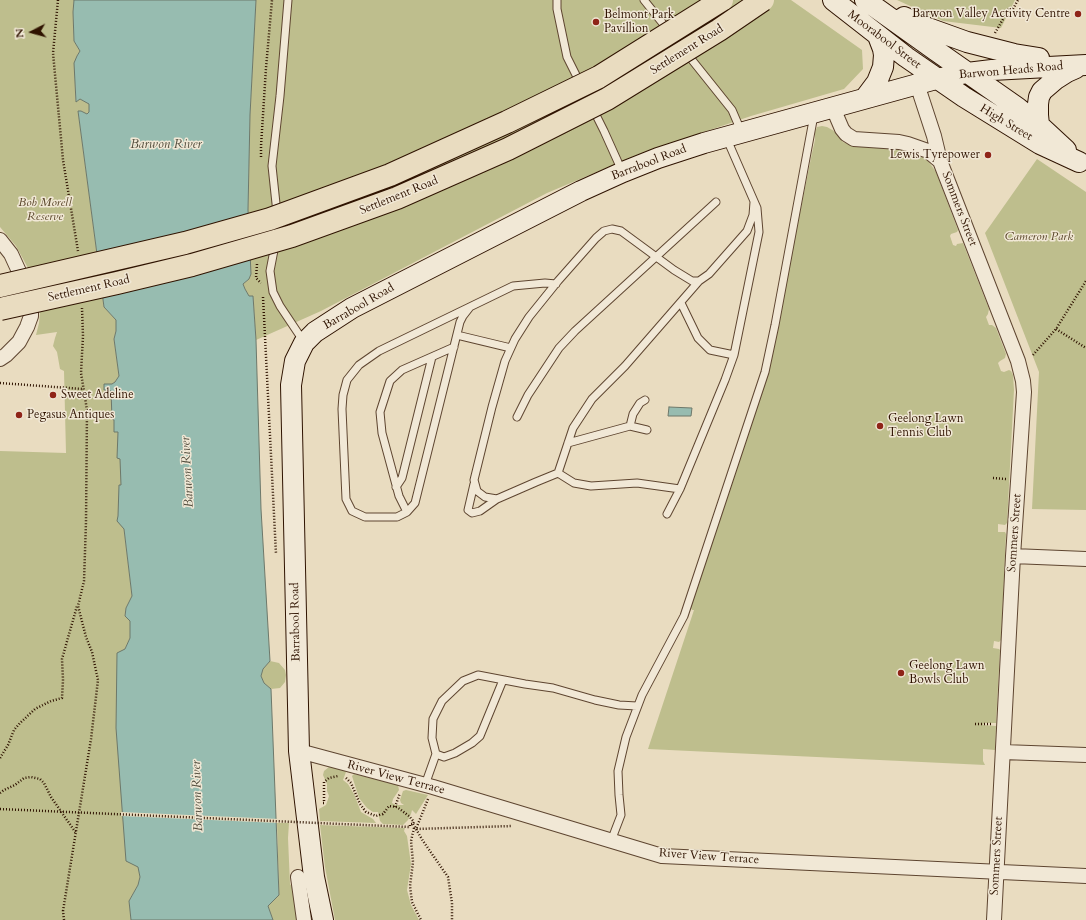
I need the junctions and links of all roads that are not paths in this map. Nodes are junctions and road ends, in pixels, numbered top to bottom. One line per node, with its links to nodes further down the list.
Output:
1 (288, 0): 31 (lane)
2 (557, 0): 19 (lane)
3 (644, 0): 16 (lane)
4 (722, 0): 26 (highway, Settlement Road, bridge)
5 (763, 0): 29 (highway, Settlement Road, bridge)
6 (833, 0): 8 (street, Moorabool Street)
7 (866, 0): 9 (street); 10 (street, Moorabool Street)
8 (878, 36): 11 (street, Moorabool Street); 13 (street)
9 (1086, 65): 10 (street, Barwon Heads Road); 15 (street)
10 (967, 73): 11 (street, Barwon Heads Road); 15 (street, High Street)
11 (936, 79): 12 (street, Barrabool Road); 18 (street, High Street)
12 (916, 84): 13 (street, Barrabool Road); 17 (street, Sommers Street)
13 (865, 98): 14 (street, Barrabool Road)
14 (824, 111): 16 (street, Barrabool Road); 17 (street, Sommers Street); 52 (lane)
15 (1039, 125): 18 (street, High Street)
16 (734, 135): 19 (street, Barrabool Road); 21 (lane)
17 (940, 160): 49 (street, Sommers Street)
18 (1083, 164)
19 (623, 172): 31 (street, Barrabool Road)
20 (716, 202): 23 (lane)
21 (754, 202): 24 (lane); 34 (lane)
22 (0, 240): 36 (street)
23 (657, 257): 24 (lane); 25 (lane); 38 (lane)
24 (699, 281): 27 (lane)
25 (556, 284): 28 (lane); 33 (lane)
26 (0, 286)
27 (681, 303): 34 (lane); 41 (lane)
28 (470, 307): 30 (lane); 47 (lane)
29 (0, 309)
30 (457, 335): 32 (lane); 33 (lane)
31 (304, 343): 53 (street, Barrabool Road)
32 (454, 347): 35 (lane); 47 (lane)
33 (511, 348): 43 (lane)
34 (734, 355): 45 (lane)
35 (432, 357): 44 (lane); 44 (lane)
36 (0, 359)
37 (645, 400): 39 (lane)
38 (517, 417)
39 (630, 426): 40 (lane); 41 (lane)
40 (647, 430)
41 (568, 443): 42 (lane)
42 (558, 473): 45 (lane); 46 (lane)
43 (474, 480): 46 (lane); 46 (lane)
44 (396, 487): 47 (lane)
45 (680, 489): 48 (lane)
46 (497, 499)
47 (407, 512)
48 (667, 514)
49 (1013, 556): 50 (street); 54 (street, Sommers Street)
50 (1086, 559)
51 (503, 680): 52 (lane); 55 (lane); 55 (lane)
52 (637, 706): 58 (lane)
53 (299, 751): 57 (street, River View Terrace); 63 (street, Barrabool Road)
54 (1002, 752): 56 (street); 59 (street, Sommers Street)
55 (436, 754): 57 (lane)
56 (1086, 755)
57 (429, 786): 58 (street, River View Terrace)
58 (611, 841): 59 (street, River View Terrace)
59 (996, 871): 60 (street, River View Terrace); 64 (street, Sommers Street)
60 (1086, 876)
61 (298, 877): 62 (street)
62 (304, 920)
63 (323, 920)
64 (994, 920)

